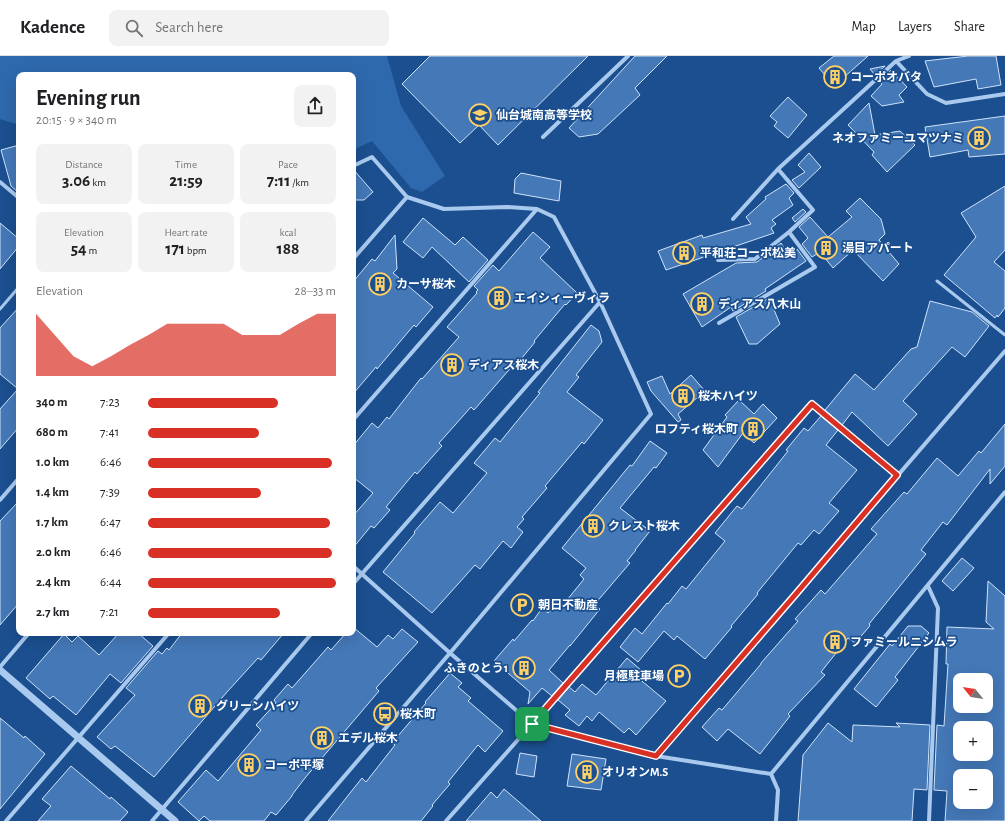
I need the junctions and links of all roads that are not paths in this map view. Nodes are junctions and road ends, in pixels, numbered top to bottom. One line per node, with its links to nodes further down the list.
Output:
1 (628, 56): 5 (street)
2 (909, 56): 3 (street)
3 (896, 61): 4 (street); 7 (street)
4 (1005, 94)
5 (543, 137)
6 (356, 165): 10 (street)
7 (778, 169): 12 (street); 13 (street)
8 (0, 182): 9 (street)
9 (16, 195)
10 (407, 197): 11 (street); 14 (street)
11 (537, 209): 18 (street); 23 (street)
12 (733, 219)
13 (789, 232): 15 (street); 20 (street)
14 (356, 256)
15 (718, 260)
16 (937, 281): 21 (lane)
17 (16, 290): 19 (lane)
18 (600, 302): 29 (street); 35 (street)
19 (0, 309)
20 (719, 323)
21 (1005, 335)
22 (1005, 351): 24 (street)
23 (356, 417)
24 (897, 475): 37 (street); 39 (street)
25 (16, 481): 27 (street)
26 (1005, 492): 31 (street)
27 (0, 500)
28 (356, 569): 29 (street)
29 (362, 574): 30 (street); 35 (street)
30 (356, 581)
31 (928, 586): 40 (street); 48 (street)
32 (27, 636): 36 (street)
33 (166, 636): 38 (street)
34 (309, 636): 41 (street)
35 (450, 653): 37 (street); 45 (street)
36 (0, 668): 38 (street)
37 (532, 724): 39 (street); 46 (street)
38 (78, 738): 41 (street); 42 (street)
39 (656, 756): 40 (street)
40 (771, 774): 47 (street)
41 (162, 809): 43 (street); 44 (street)
42 (6, 821)
43 (152, 821)
44 (175, 821)
45 (306, 821)
46 (446, 821)
47 (776, 821)
48 (929, 821)

